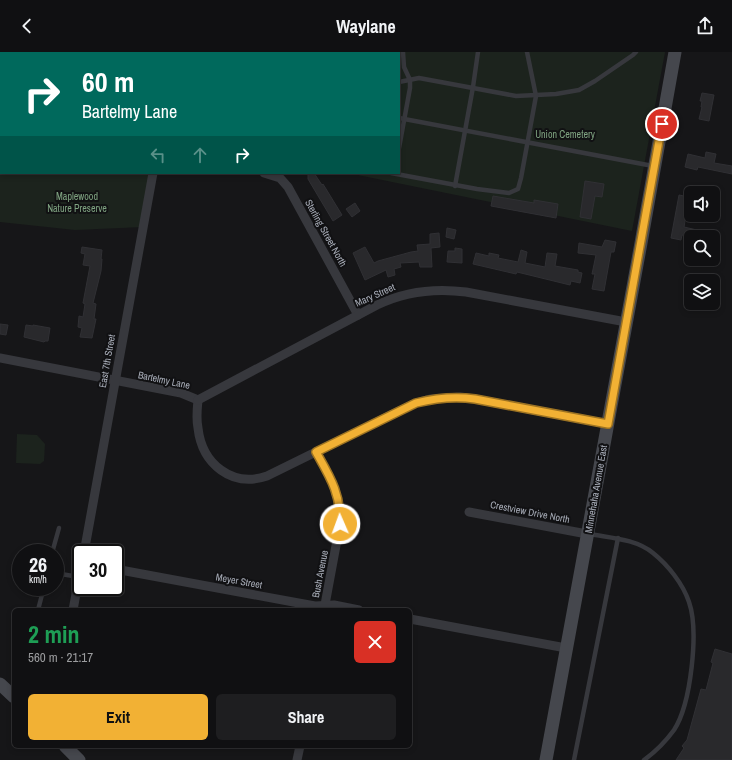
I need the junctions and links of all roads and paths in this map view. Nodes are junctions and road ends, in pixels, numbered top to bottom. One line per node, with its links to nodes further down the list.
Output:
1 (403, 52): 6 (lane)
2 (478, 52): 8 (lane)
3 (527, 52): 9 (lane)
4 (636, 52): 9 (lane)
5 (673, 52): 15 (main road, Minnehaha Avenue East)
6 (410, 80): 7 (lane); 8 (lane); 11 (lane)
7 (400, 82)
8 (473, 87): 9 (lane); 12 (lane)
9 (536, 96): 13 (lane)
10 (400, 118): 11 (lane)
11 (405, 119): 12 (lane); 14 (lane)
12 (465, 130): 13 (lane); 19 (lane)
13 (527, 142): 15 (lane); 19 (lane)
14 (400, 143)
15 (654, 167): 21 (main road, Minnehaha Avenue East)
16 (153, 174): 23 (street, East 7th Street)
17 (267, 174): 20 (street, Sterling Street North)
18 (398, 174): 19 (lane)
19 (455, 186)
20 (358, 315): 21 (street, Mary Street); 24 (street, Mary Street)
21 (626, 322): 25 (main road, Minnehaha Avenue East)
22 (0, 358): 23 (street, Bartelmy Lane)
23 (115, 381): 24 (street, Bartelmy Lane); 32 (street, East 7th Street)
24 (198, 400): 26 (street, Bartelmy Lane)
25 (608, 424): 26 (street, Bartelmy Lane); 29 (main road, Minnehaha Avenue East)
26 (316, 452): 38 (street, Bush Avenue)
27 (469, 512): 29 (street, Crestview Drive North)
28 (59, 528): 31 (lane)
29 (587, 534): 30 (lane); 41 (main road, Minnehaha Avenue East)
30 (618, 538): 49 (lane); 50 (lane)
31 (55, 544)
32 (86, 544)
33 (124, 571): 38 (street, Meyer Street)
34 (42, 596): 36 (lane)
35 (76, 596): 37 (street)
36 (39, 608)
37 (73, 608)
38 (325, 608): 39 (street, Meyer Street)
39 (350, 608)
40 (412, 619): 41 (street)
41 (566, 648): 48 (main road, Minnehaha Avenue East)
42 (0, 684): 43 (main road)
43 (12, 695)
44 (67, 748): 46 (main road)
45 (300, 748): 47 (street)
46 (79, 760)
47 (297, 760)
48 (546, 760)
49 (574, 760)
50 (644, 760)

